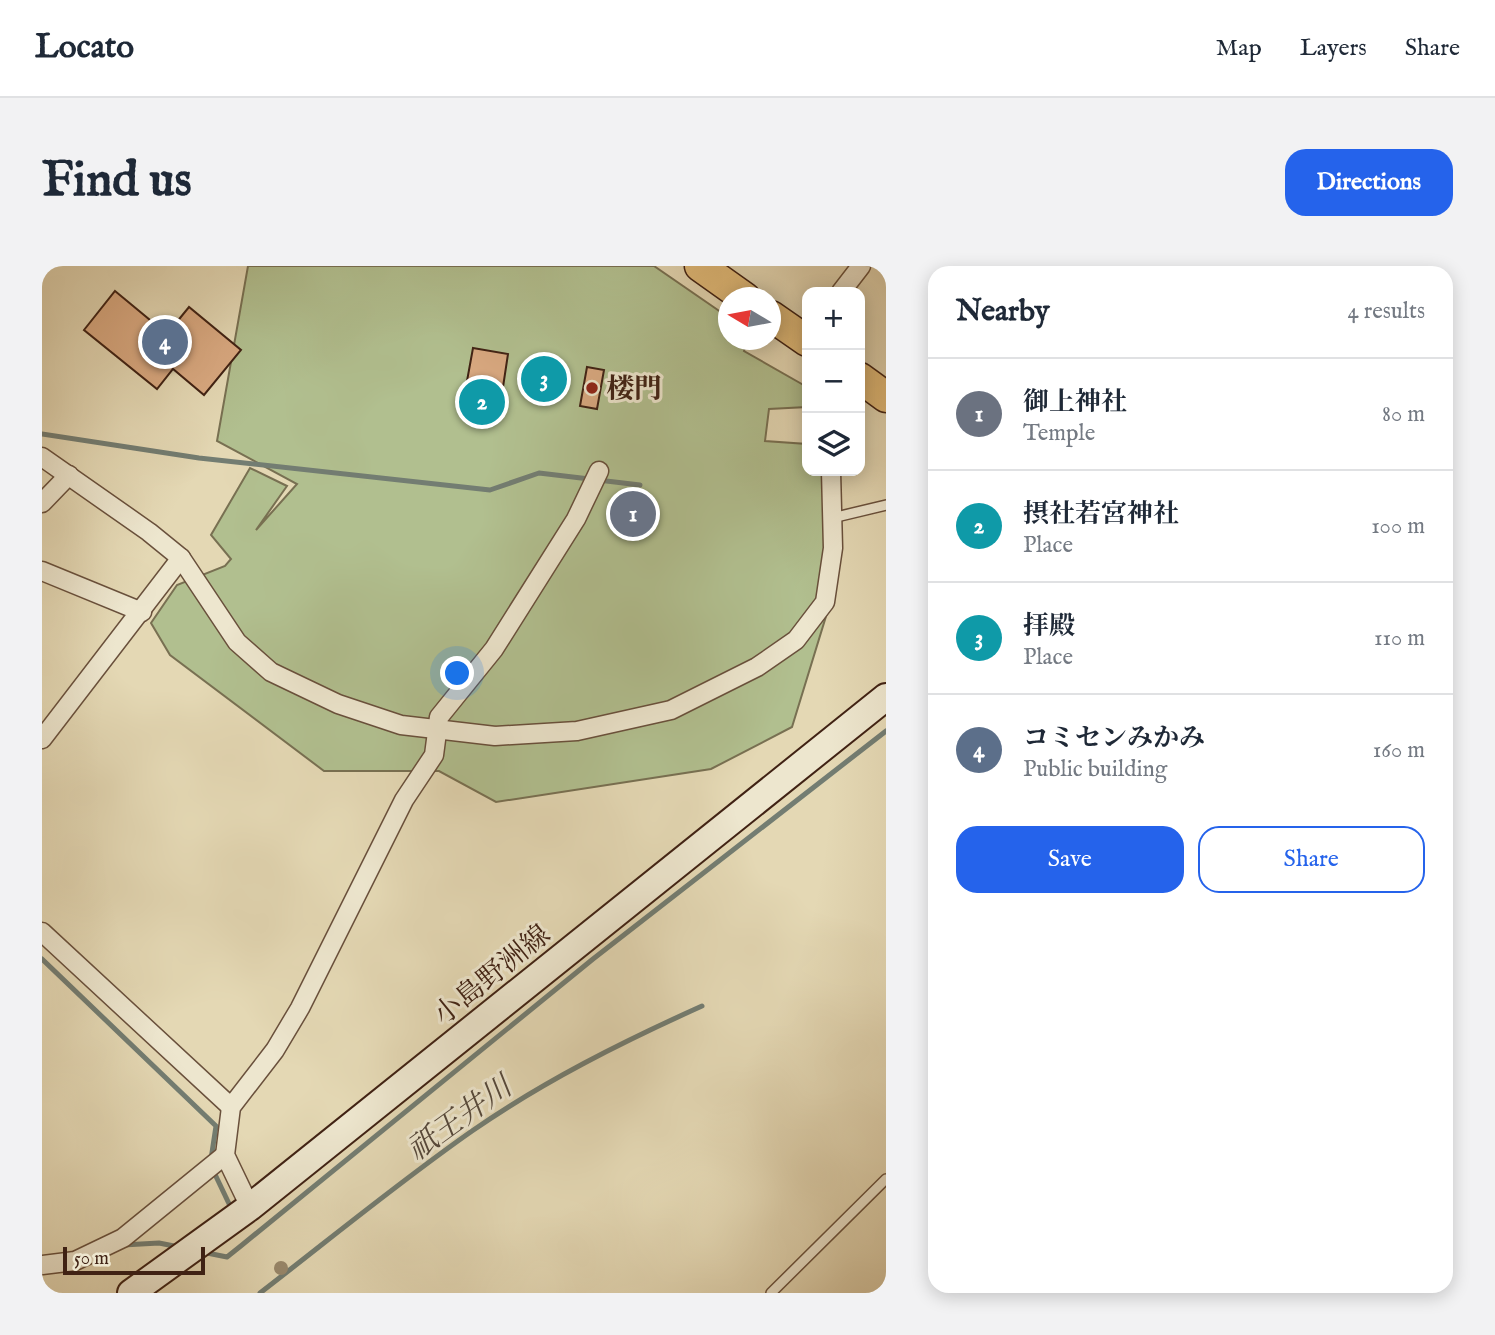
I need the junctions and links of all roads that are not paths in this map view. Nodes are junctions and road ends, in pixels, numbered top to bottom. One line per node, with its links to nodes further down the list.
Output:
1 (700, 266): 3 (highway)
2 (861, 266): 4 (street)
3 (730, 287)
4 (845, 287)
5 (781, 322): 6 (highway)
6 (802, 336)
7 (865, 382): 8 (highway)
8 (886, 397)
9 (42, 457): 11 (street)
10 (599, 471): 20 (street)
11 (69, 475): 13 (street); 16 (street)
12 (831, 476): 15 (street)
13 (42, 503)
14 (886, 505): 15 (lane)
15 (832, 517): 20 (street)
16 (181, 558): 18 (street); 20 (street)
17 (42, 571): 18 (street)
18 (142, 612): 21 (street)
19 (886, 697): 26 (main road, 小島野洲線)
20 (438, 729): 23 (street)
21 (42, 740)
22 (42, 932): 23 (street)
23 (231, 1107): 24 (street)
24 (225, 1155): 26 (street); 27 (street)
25 (886, 1179): 29 (lane)
26 (250, 1207): 28 (main road, 小島野洲線)
27 (42, 1265)
28 (131, 1293)
29 (771, 1293)

